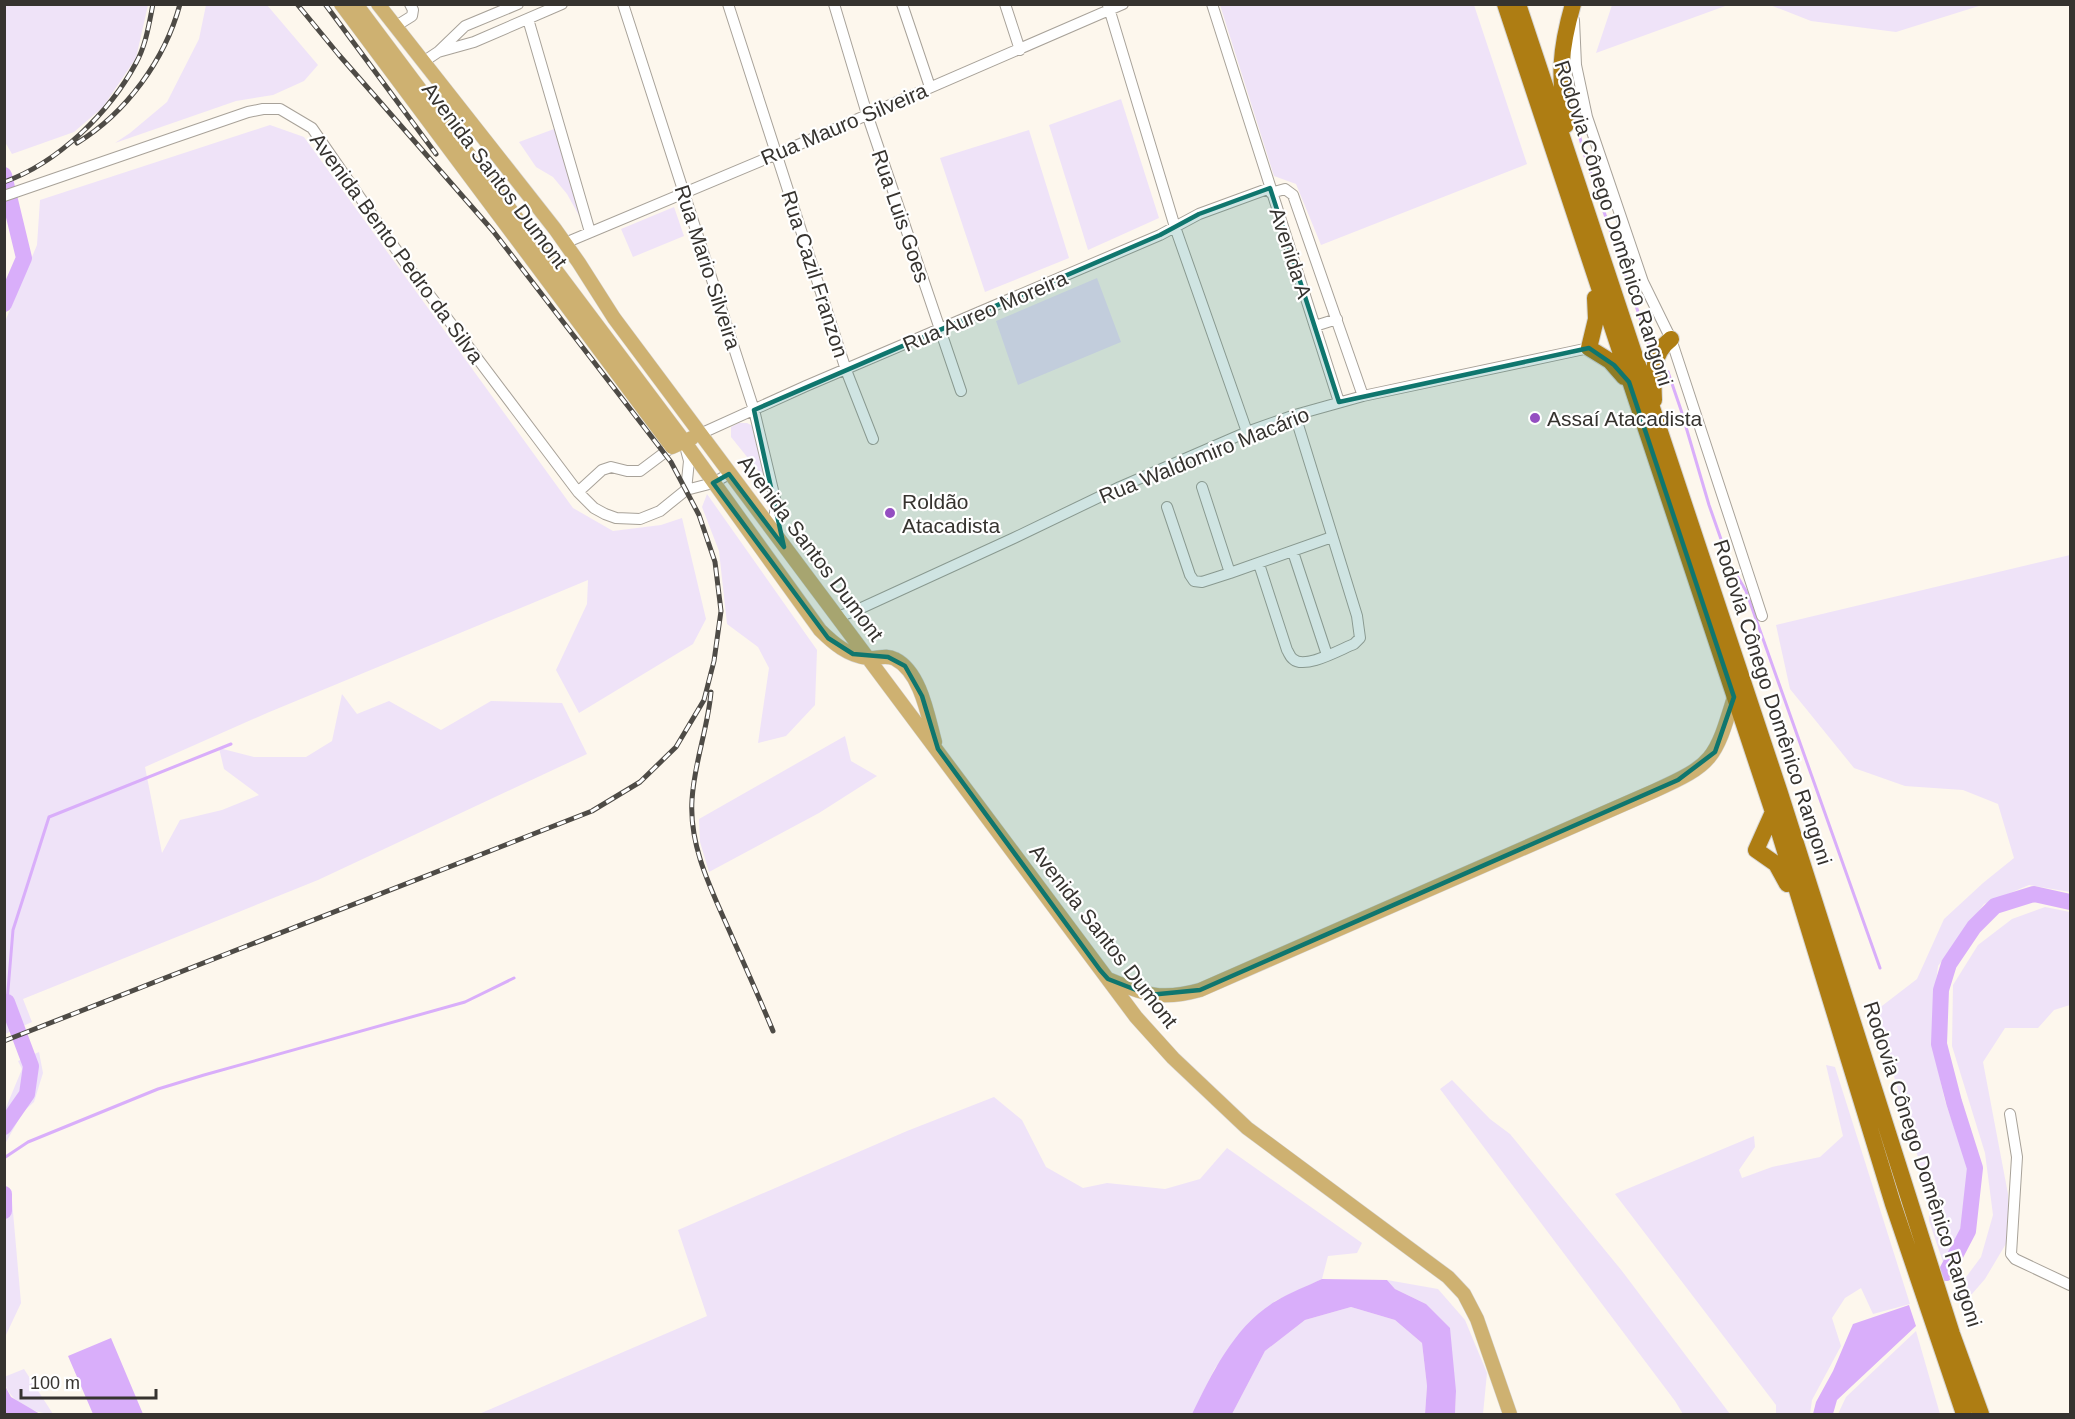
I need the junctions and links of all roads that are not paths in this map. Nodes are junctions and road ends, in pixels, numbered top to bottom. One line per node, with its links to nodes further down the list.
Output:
1 (341, 4): 52 (main road, Avenida Santos Dumont)
2 (356, 4): 52 (main road, Avenida Santos Dumont)
3 (378, 4): 19 (main road, Avenida Santos Dumont)
4 (410, 4): 19 (street)
5 (562, 4): 18 (street)
6 (623, 4): 28 (street, Rua Mario Silveira)
7 (728, 4): 25 (street, Rua Cazil Franzon)
8 (834, 4): 24 (street, Rua Luis Goes)
9 (902, 4): 23 (street)
10 (1005, 4): 20 (street)
11 (1123, 4): 17 (street, Rua Mauro Silveira)
12 (1212, 4): 27 (street)
13 (1504, 4): 35 (highway, Rodovia Cônego Domênico Rangoni)
14 (1518, 4): 26 (highway, Rodovia Cônego Domênico Rangoni)
15 (1573, 4): 26 (highway); 39 (street)
16 (517, 5): 21 (street)
17 (1109, 7): 20 (street, Rua Mauro Silveira); 30 (street)
18 (528, 19): 21 (street); 31 (street)
19 (396, 26): 22 (main road, Avenida Santos Dumont)
20 (1020, 50): 23 (street, Rua Mauro Silveira)
21 (438, 52): 22 (street)
22 (423, 62): 32 (main road, Avenida Santos Dumont)
23 (930, 87): 24 (street, Rua Mauro Silveira)
24 (867, 114): 25 (street, Rua Mauro Silveira); 38 (street, Rua Luis Goes)
25 (777, 154): 28 (street, Rua Mauro Silveira); 41 (street, Rua Cazil Franzon)
26 (1572, 167): 48 (highway, Rodovia Cônego Domênico Rangoni)
27 (1270, 191): 30 (street, Rua Aureo Moreira); 33 (street, Avenida A); 34 (street, Avenida A)
28 (684, 192): 31 (street, Rua Mauro Silveira); 46 (street, Rua Mario Silveira)
29 (4, 196): 57 (street, Avenida Bento Pedro da Silva)
30 (1175, 227): 38 (street, Rua Aureo Moreira); 49 (street)
31 (590, 232): 32 (street, Rua Mauro Silveira)
32 (565, 243): 50 (main road, Avenida Santos Dumont)
33 (1318, 267): 34 (street); 36 (street, Avenida A)
34 (1298, 275): 37 (street, Avenida A)
35 (1593, 275): 40 (highway); 42 (highway, Rodovia Cônego Domênico Rangoni)
36 (1336, 319): 37 (street); 44 (street, Avenida A)
37 (1315, 326): 45 (street, Avenida A)
38 (940, 331): 41 (street, Rua Aureo Moreira); 43 (street, Rua Luis Goes)
39 (1671, 339): 48 (highway); 64 (street)
40 (1589, 348): 42 (highway); 44 (street, Rua Waldomiro Macário)
41 (846, 370): 46 (street, Rua Aureo Moreira); 51 (street, Rua Cazil Franzon)
42 (1629, 382): 68 (highway, Rodovia Cônego Domênico Rangoni)
43 (961, 392)
44 (1364, 396): 45 (street, Rua Waldomiro Macário)
45 (1339, 402): 47 (street, Rua Waldomiro Macário)
46 (754, 410): 50 (street, Rua Aureo Moreira); 59 (street, Rua Mario Silveira)
47 (1295, 415): 49 (street, Rua Waldomiro Macário); 60 (street)
48 (1654, 416): 75 (highway, Rodovia Cônego Domênico Rangoni)
49 (1247, 432): 65 (street, Rua Waldomiro Macário)
50 (700, 434): 52 (main road); 53 (main road, Avenida Santos Dumont)
51 (873, 439)
52 (678, 444): 54 (main road); 56 (street); 57 (street)
53 (729, 474): 54 (street, Avenida Bento Pedro da Silva); 59 (main road, Avenida Santos Dumont)
54 (713, 483): 56 (street, Avenida Bento Pedro da Silva); 67 (main road)
55 (1202, 487): 63 (street)
56 (686, 490): 57 (street, Avenida Bento Pedro da Silva)
57 (578, 492)
58 (1167, 507): 63 (street)
59 (773, 532): 65 (main road, Avenida Santos Dumont)
60 (1332, 537): 61 (street); 66 (street)
61 (1293, 552): 62 (street); 66 (street)
62 (1259, 564): 63 (street); 66 (street)
63 (1230, 573)
64 (1762, 616)
65 (837, 617): 67 (main road, Avenida Santos Dumont)
66 (1327, 655)
67 (867, 658): 69 (main road, Avenida Santos Dumont); 69 (main road)
68 (1734, 697): 70 (highway, Rodovia Cônego Domênico Rangoni); 72 (main road)
69 (938, 749): 72 (main road, Avenida Santos Dumont)
70 (1773, 812): 71 (highway, Rodovia Cônego Domênico Rangoni); 71 (highway)
71 (1819, 960): 75 (highway, Rodovia Cônego Domênico Rangoni)
72 (1108, 979): 76 (main road, Avenida Santos Dumont)
73 (2010, 1114): 74 (street)
74 (2070, 1285)
75 (1945, 1336): 77 (highway, Rodovia Cônego Domênico Rangoni); 78 (highway, Rodovia Cônego Domênico Rangoni)
76 (1510, 1414)
77 (1964, 1414)
78 (1981, 1414)

